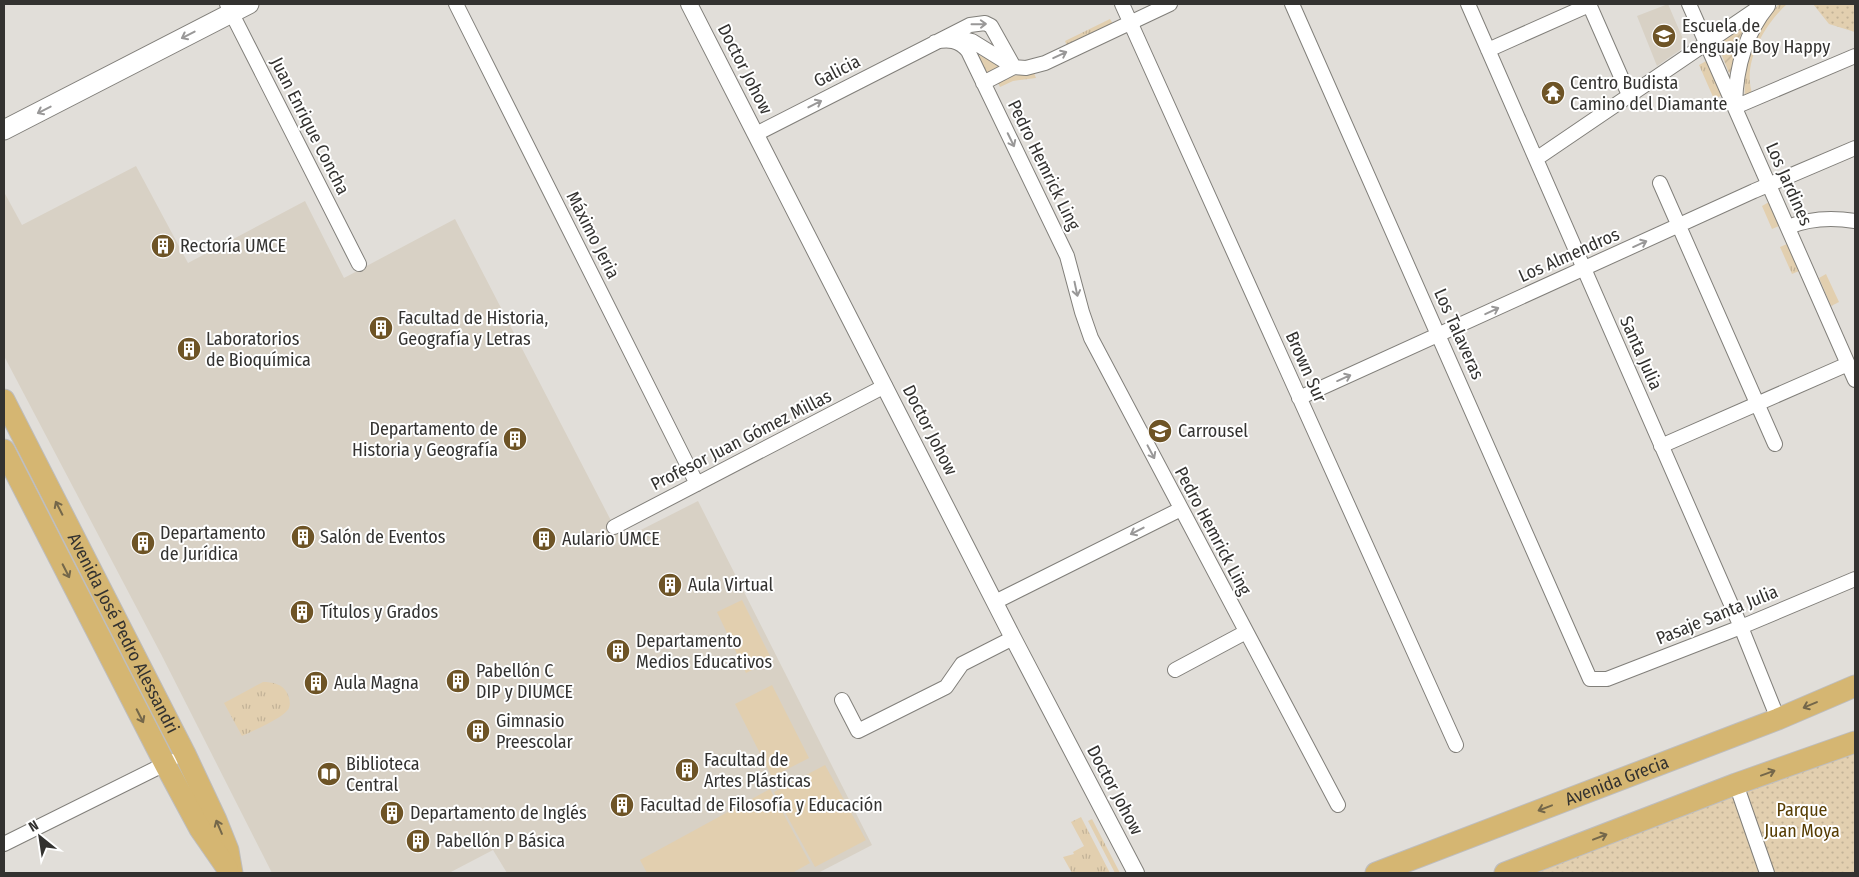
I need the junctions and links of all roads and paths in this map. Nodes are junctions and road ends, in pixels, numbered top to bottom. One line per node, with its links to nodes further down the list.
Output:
1 (249, 4): 12 (main road)
2 (456, 4): 43 (street, Máximo Jeria)
3 (689, 4): 23 (street, Doctor Johow)
4 (1122, 4): 13 (street, Brown Sur)
5 (1170, 4): 13 (street)
6 (1292, 4): 33 (street, Los Talaveras)
7 (1468, 4): 16 (street, Santa Julia)
8 (1589, 4): 16 (street); 20 (street)
9 (1689, 4): 15 (street, Los Jardines)
10 (1764, 4): 15 (street)
11 (1770, 4): 21 (street)
12 (229, 8): 22 (main road, one-way to 22); 31 (street, Juan Enrique Concha)
13 (1130, 22): 18 (street, one-way to 13); 37 (street, Brown Sur)
14 (935, 42): 18 (street, Galicia); 18 (street, Galicia, one-way to 18); 19 (street, Pedro Hemrick Ling); 23 (street, Galicia, one-way to 14)
15 (1706, 42): 20 (street); 21 (street, Los Jardines)
16 (1488, 50): 25 (street, Santa Julia)
17 (1855, 56): 21 (street)
18 (1014, 67): 19 (street)
19 (983, 82): 44 (street, Pedro Hemrick Ling, one-way to 44)
20 (1629, 95): 25 (street)
21 (1735, 108): 27 (street, Los Jardines)
22 (4, 130)
23 (756, 134): 36 (street, Doctor Johow)
24 (1855, 148): 27 (street, Los Almendros)
25 (1536, 159): 32 (street, Santa Julia)
26 (1660, 183): 29 (street)
27 (1769, 185): 29 (street, Los Almendros); 30 (street, Los Jardines)
28 (1855, 221): 30 (street)
29 (1678, 226): 32 (street, Los Almendros, one-way to 29); 39 (street)
30 (1788, 227): 34 (street, Los Jardines)
31 (359, 264)
32 (1584, 269): 33 (street, Los Almendros, one-way to 32); 41 (street, Santa Julia)
33 (1438, 335): 37 (street, Los Almendros, one-way to 33); 52 (street, Los Talaveras)
34 (1848, 364): 35 (street, Los Jardines); 39 (street)
35 (1855, 380)
36 (885, 386): 43 (street, Profesor Juan Gómez Millas); 47 (street, Doctor Johow)
37 (1299, 398): 57 (street, Brown Sur)
38 (4, 400): 58 (main road, Avenida José Pedro Alessandri, one-way to 38)
39 (1757, 404): 40 (street); 41 (street)
40 (1775, 444)
41 (1661, 446): 48 (street, Santa Julia)
42 (4, 450): 59 (main road, Avenida José Pedro Alessandri, one-way to 59)
43 (697, 484): 45 (street, Profesor Juan Gómez Millas)
44 (1181, 509): 47 (street, one-way to 47); 49 (street, Pedro Hemrick Ling)
45 (614, 527)
46 (1855, 580): 48 (street, Pasaje Santa Julia)
47 (995, 602): 50 (street, Doctor Johow)
48 (1741, 627): 52 (street, Pasaje Santa Julia); 55 (street, Santa Julia)
49 (1246, 632): 51 (street); 61 (street, Pedro Hemrick Ling)
50 (1013, 638): 54 (street); 64 (street, Doctor Johow)
51 (1175, 670)
52 (1590, 679)
53 (1855, 686): 55 (main road, Avenida Grecia, one-way to 55)
54 (842, 700)
55 (1778, 719): 65 (main road, Avenida Grecia, one-way to 65)
56 (1855, 742): 60 (main road, one-way to 56)
57 (1456, 745)
58 (185, 754): 59 (street); 63 (main road, Avenida José Pedro Alessandri, one-way to 58)
59 (165, 764): 62 (street); 63 (main road, Avenida José Pedro Alessandri)
60 (1736, 784): 66 (main road, one-way to 60); 67 (street)
61 (1338, 805)
62 (4, 844)
63 (232, 873)
64 (1136, 873)
65 (1376, 873)
66 (1506, 873)
67 (1767, 873)

